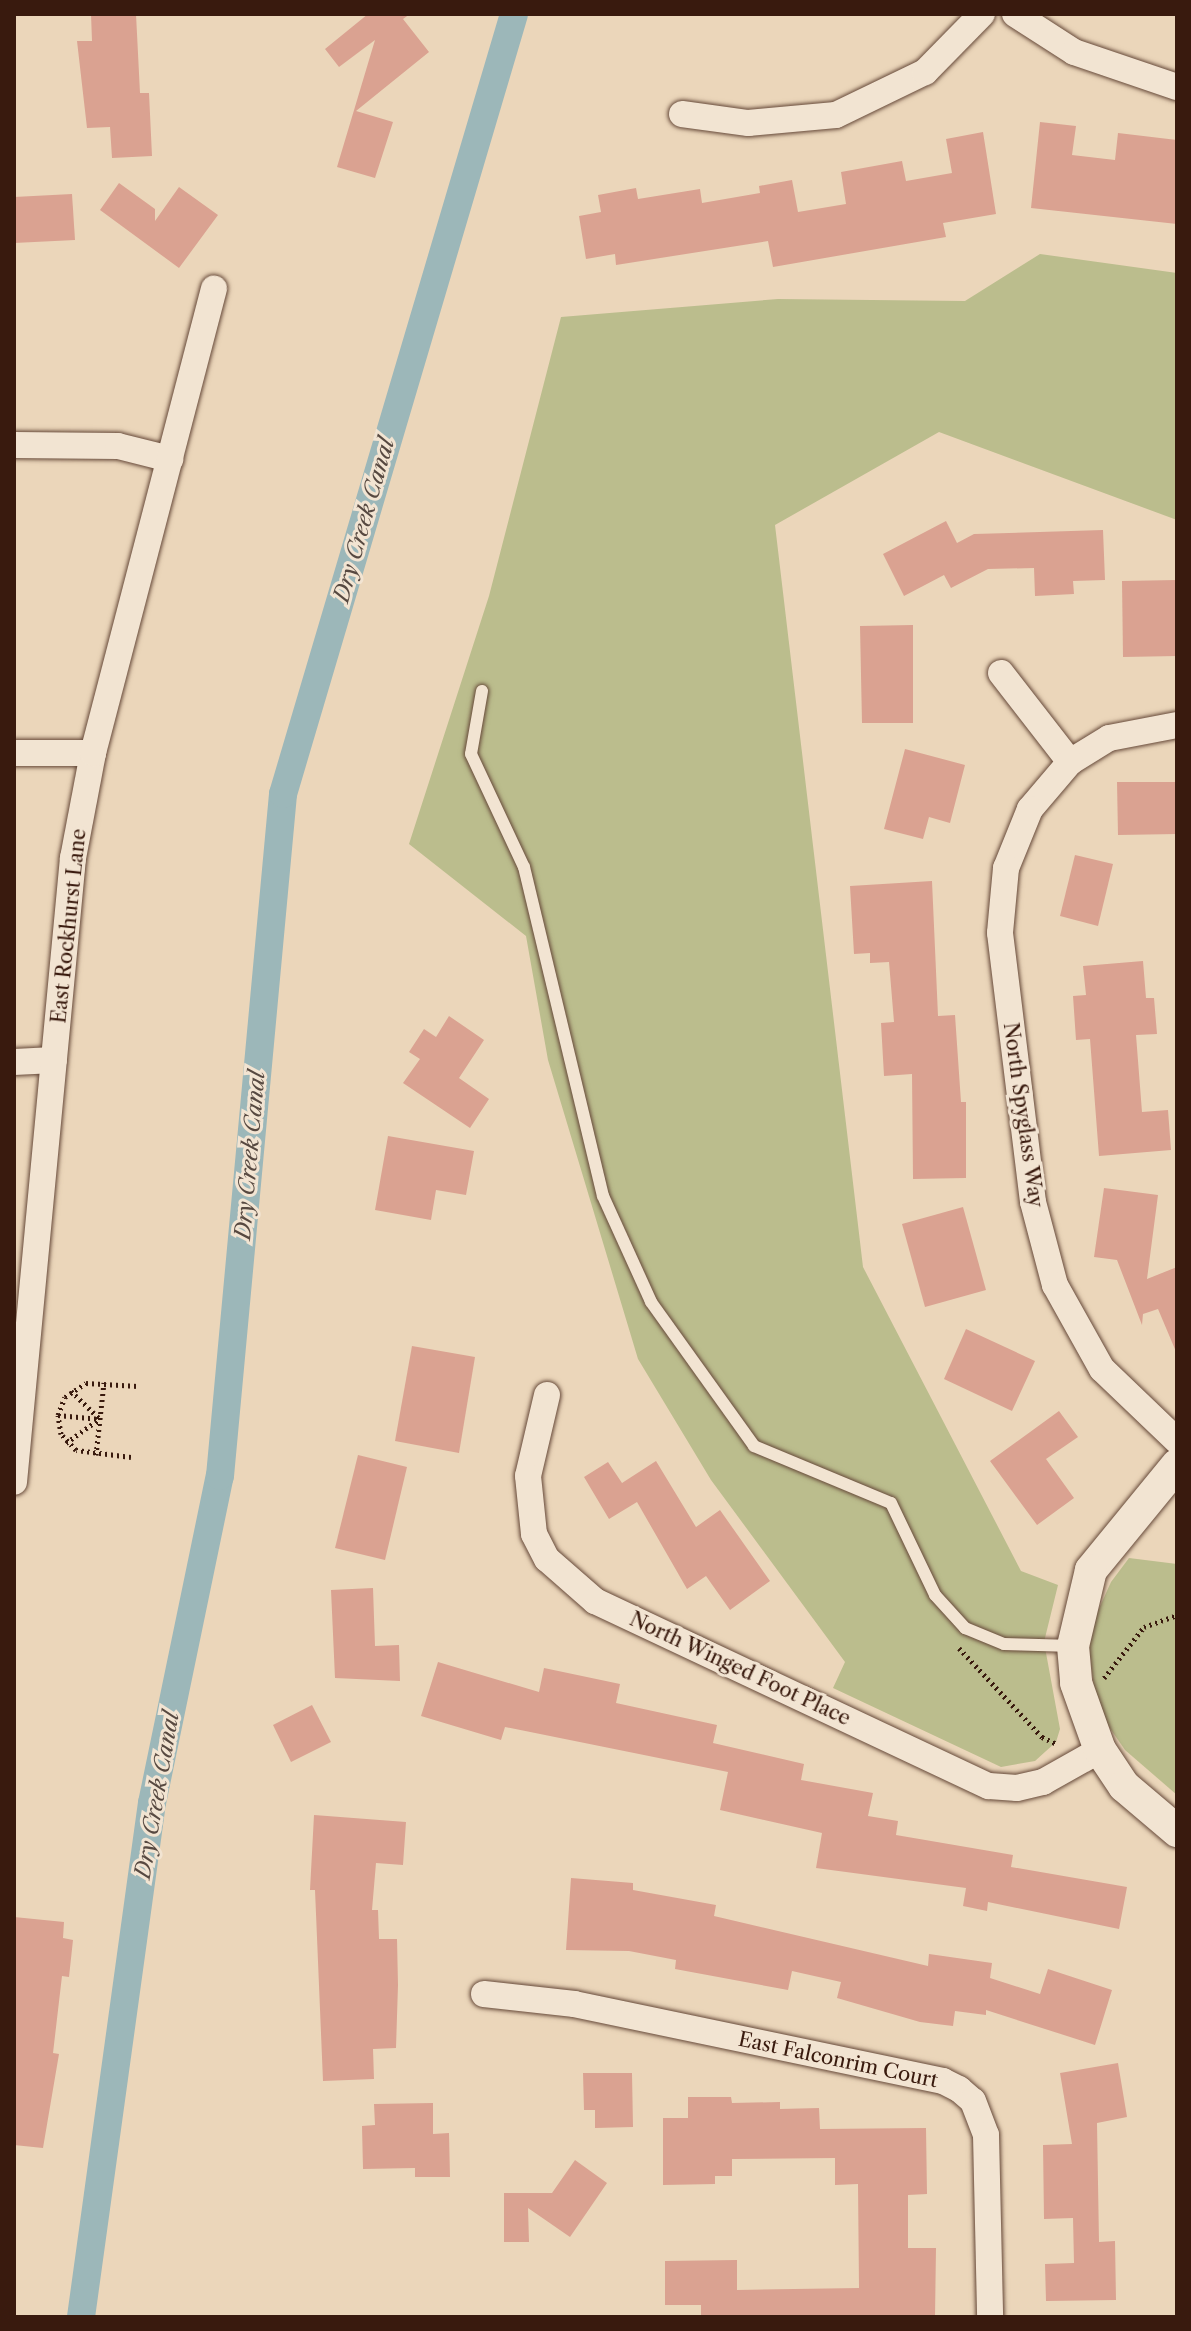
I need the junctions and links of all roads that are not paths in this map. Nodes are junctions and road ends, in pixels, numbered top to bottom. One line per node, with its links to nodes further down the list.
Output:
1 (982, 14): 4 (street)
2 (1015, 14): 3 (street)
3 (1177, 87)
4 (682, 114)
5 (214, 288): 7 (street, East Rockhurst Lane)
6 (14, 445): 7 (street)
7 (170, 459): 12 (street, East Rockhurst Lane)
8 (1001, 673): 13 (street)
9 (482, 691): 21 (lane)
10 (1177, 725): 13 (street, North Spyglass Way)
11 (14, 753): 12 (street)
12 (93, 753): 14 (street, East Rockhurst Lane)
13 (1070, 762): 18 (street, North Spyglass Way)
14 (54, 1060): 15 (street); 17 (street, East Rockhurst Lane)
15 (14, 1062)
16 (547, 1395): 22 (street, North Winged Foot Place)
17 (19, 1397): 20 (street, East Rockhurst Lane)
18 (1177, 1441)
19 (1177, 1465): 21 (street)
20 (14, 1482)
21 (1073, 1646): 22 (street)
22 (1100, 1750): 23 (street)
23 (1177, 1831)
24 (484, 1994): 25 (street, East Falconrim Court)
25 (990, 2317)

